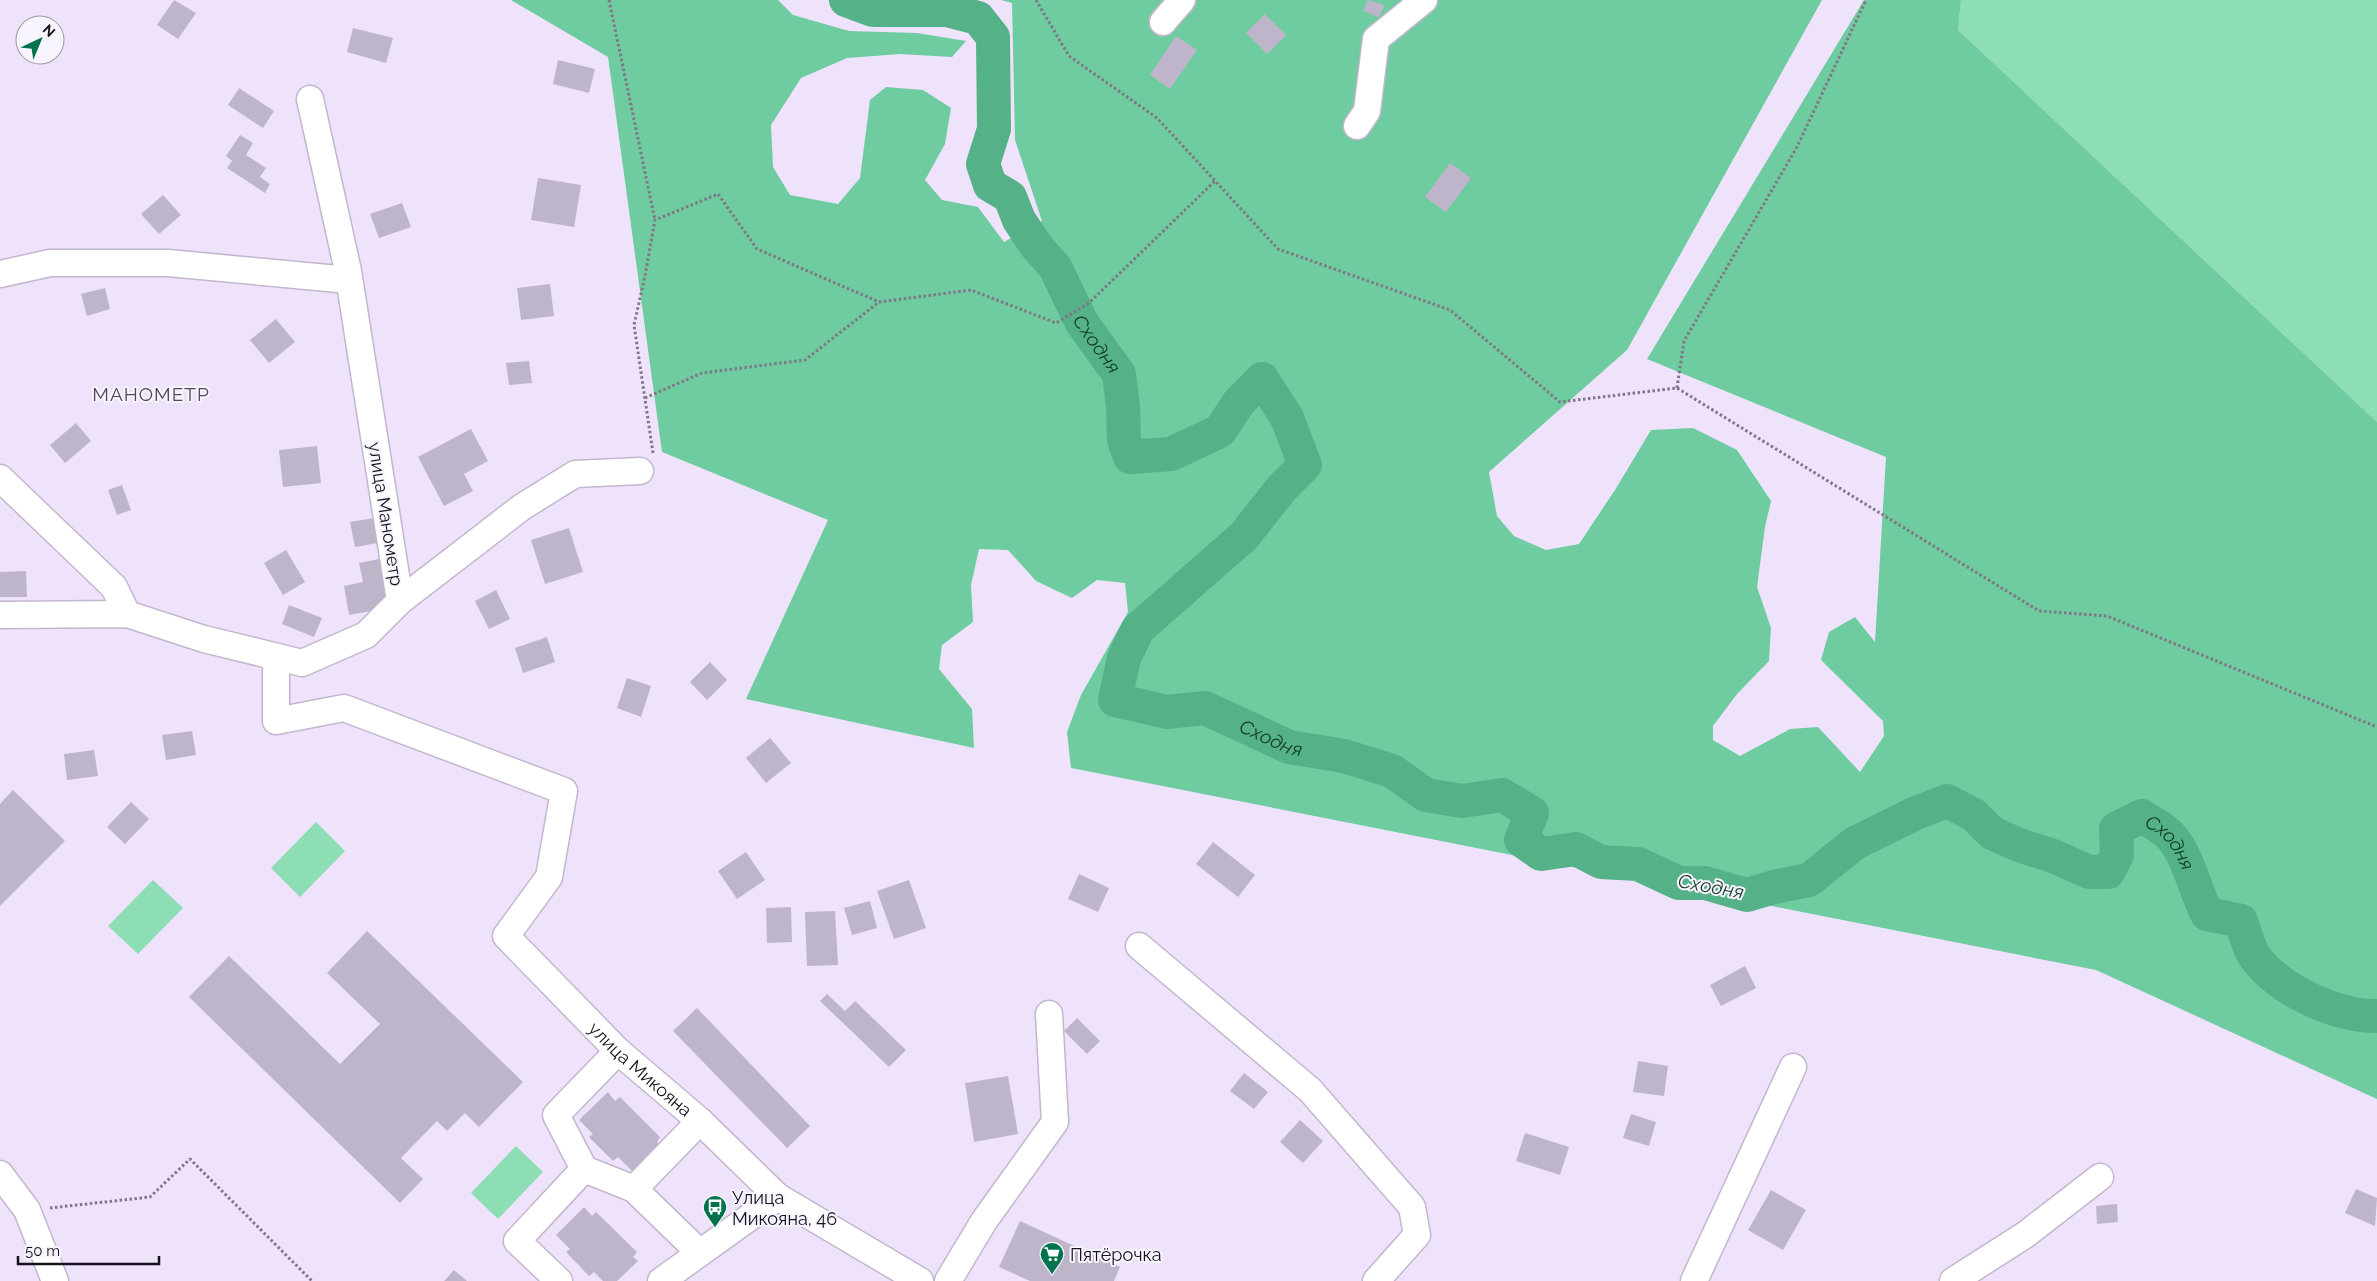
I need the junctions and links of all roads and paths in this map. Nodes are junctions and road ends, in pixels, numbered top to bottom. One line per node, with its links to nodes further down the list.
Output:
1 (608, 0): 10 (path)
2 (1036, 0): 9 (path)
3 (1182, 0): 6 (street)
4 (1424, 0): 8 (street)
5 (1866, 0): 14 (path)
6 (1164, 22)
7 (310, 99): 12 (street, улица Манометр)
8 (1357, 126)
9 (1215, 181): 13 (path); 14 (path)
10 (654, 220): 13 (path); 15 (path)
11 (0, 274): 12 (street)
12 (349, 280): 18 (street, улица Манометр)
13 (879, 302): 15 (path)
14 (1677, 388): 22 (path)
15 (645, 398): 16 (path)
16 (640, 471): 18 (street)
17 (0, 478): 19 (street)
18 (400, 601): 21 (street, улица Манометр)
19 (128, 614): 20 (street, улица Манометр); 21 (street, улица Манометр)
20 (0, 615)
21 (276, 657): 25 (street, улица Микояна)
22 (2377, 726)
23 (1139, 946): 41 (street)
24 (1049, 1014): 40 (street)
25 (618, 1051): 27 (street, улица Микояна); 28 (street)
26 (1793, 1068): 42 (street)
27 (700, 1121): 31 (street); 32 (street, улица Микояна)
28 (584, 1169): 31 (street); 37 (street)
29 (0, 1174): 33 (street)
30 (2100, 1177): 43 (street)
31 (634, 1189): 34 (street)
32 (778, 1197): 34 (street); 39 (street, улица Микояна)
33 (28, 1210): 35 (street); 36 (path)
34 (699, 1252): 38 (street)
35 (55, 1281)
36 (312, 1281)
37 (559, 1281)
38 (661, 1281)
39 (920, 1281)
40 (948, 1281)
41 (1376, 1281)
42 (1694, 1281)
43 (1953, 1281)

